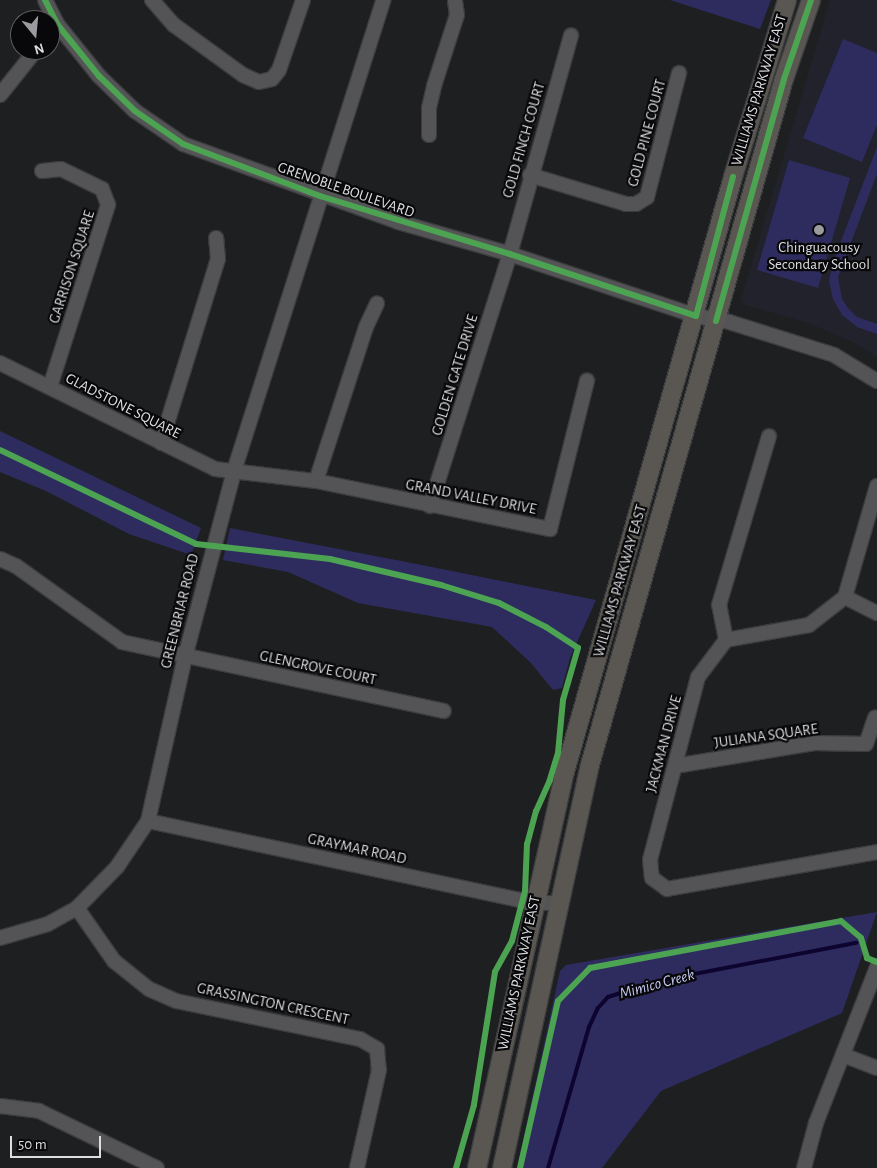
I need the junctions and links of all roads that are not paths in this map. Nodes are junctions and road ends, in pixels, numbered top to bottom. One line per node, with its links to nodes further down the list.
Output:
1 (152, 0): 2 (street)
2 (303, 0)
3 (383, 0): 15 (street, GREENBRIAR ROAD)
4 (455, 0): 12 (street)
5 (787, 0): 19 (main road, WILLIAMS PARKWAY EAST)
6 (811, 0): 20 (main road, WILLIAMS PARKWAY EAST)
7 (60, 35): 15 (street, GRENOBLE BOULEVARD)
8 (571, 35): 14 (street, GOLD FINCH COURT)
9 (28, 60): 11 (street)
10 (679, 73): 14 (street, GOLD PINE COURT)
11 (0, 95)
12 (429, 135)
13 (42, 171): 24 (street, GARRISON SQUARE)
14 (530, 175): 17 (street, GOLD FINCH COURT)
15 (320, 196): 17 (street, GRENOBLE BOULEVARD); 27 (street, GREENBRIAR ROAD)
16 (216, 238): 26 (street)
17 (510, 254): 19 (street, GRENOBLE BOULEVARD); 30 (street, GOLDEN GATE DRIVE)
18 (377, 303): 28 (street)
19 (696, 316): 20 (street, GRENOBLE BOULEVARD); 41 (main road, WILLIAMS PARKWAY EAST)
20 (716, 321): 23 (street, GRENOBLE BOULEVARD); 42 (main road, WILLIAMS PARKWAY EAST)
21 (0, 363): 24 (street, GLADSTONE SQUARE)
22 (587, 381): 30 (street, GRAND VALLEY DRIVE)
23 (877, 381)
24 (50, 387): 26 (street, GLADSTONE SQUARE)
25 (769, 436): 34 (street)
26 (161, 443): 27 (street, GLADSTONE SQUARE)
27 (234, 471): 28 (street, GRAND VALLEY DRIVE); 35 (street, GREENBRIAR ROAD)
28 (316, 481): 30 (street, GRAND VALLEY DRIVE)
29 (877, 486): 32 (street)
30 (430, 506)
31 (0, 559): 35 (street, GLENGROVE COURT)
32 (846, 597): 33 (street); 34 (street)
33 (877, 613)
34 (726, 640): 38 (street, JACKMAN DRIVE)
35 (186, 657): 36 (street, GLENGROVE COURT); 39 (street, GREENBRIAR ROAD)
36 (444, 711)
37 (874, 718): 38 (street, JULIANA SQUARE)
38 (674, 766): 40 (street, JACKMAN DRIVE)
39 (148, 821): 41 (street, GRAYMAR ROAD); 43 (street, GREENBRIAR ROAD)
40 (877, 852)
41 (533, 903): 42 (street, GRAYMAR ROAD); 51 (main road, WILLIAMS PARKWAY EAST)
42 (560, 903): 52 (main road, WILLIAMS PARKWAY EAST)
43 (77, 908): 44 (street, GREENBRIAR ROAD); 50 (street, GRASSINGTON CRESCENT)
44 (0, 938)
45 (877, 967): 46 (street)
46 (843, 1056): 47 (street); 53 (street)
47 (877, 1068)
48 (0, 1106): 49 (street)
49 (156, 1168)
50 (357, 1168)
51 (477, 1168)
52 (502, 1168)
53 (804, 1168)

